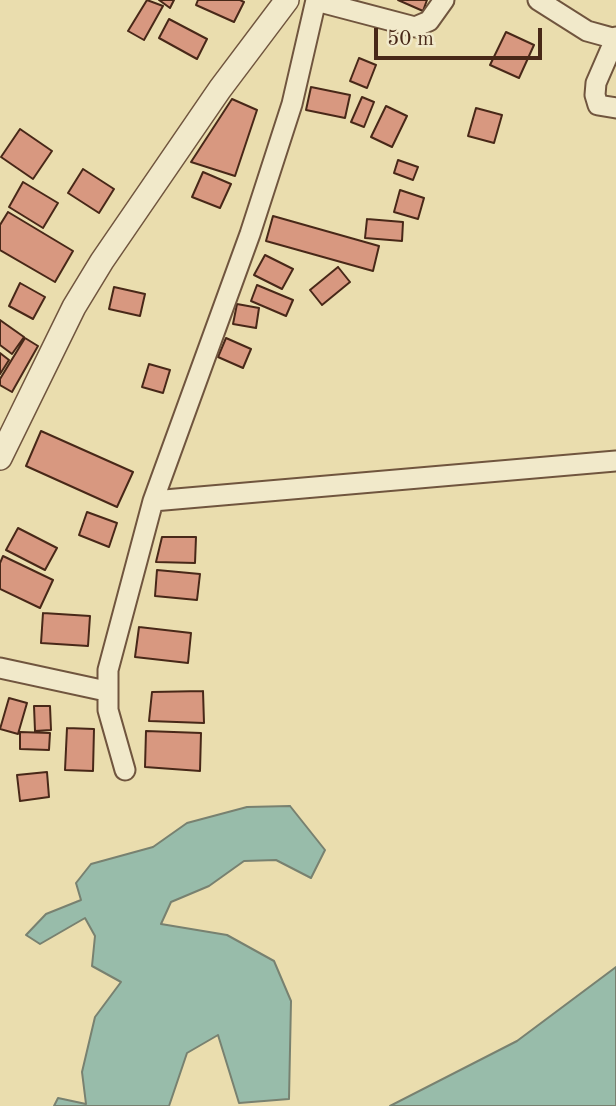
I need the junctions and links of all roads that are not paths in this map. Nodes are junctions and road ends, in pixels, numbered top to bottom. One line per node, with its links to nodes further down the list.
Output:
1 (287, 0): 7 (street)
2 (316, 0): 3 (street); 9 (street)
3 (444, 0)
4 (538, 0): 5 (street)
5 (616, 38): 6 (street)
6 (616, 108)
7 (0, 458)
8 (616, 461): 9 (street)
9 (153, 501): 11 (street)
10 (0, 668): 11 (street)
11 (106, 691): 12 (street)
12 (125, 769)

